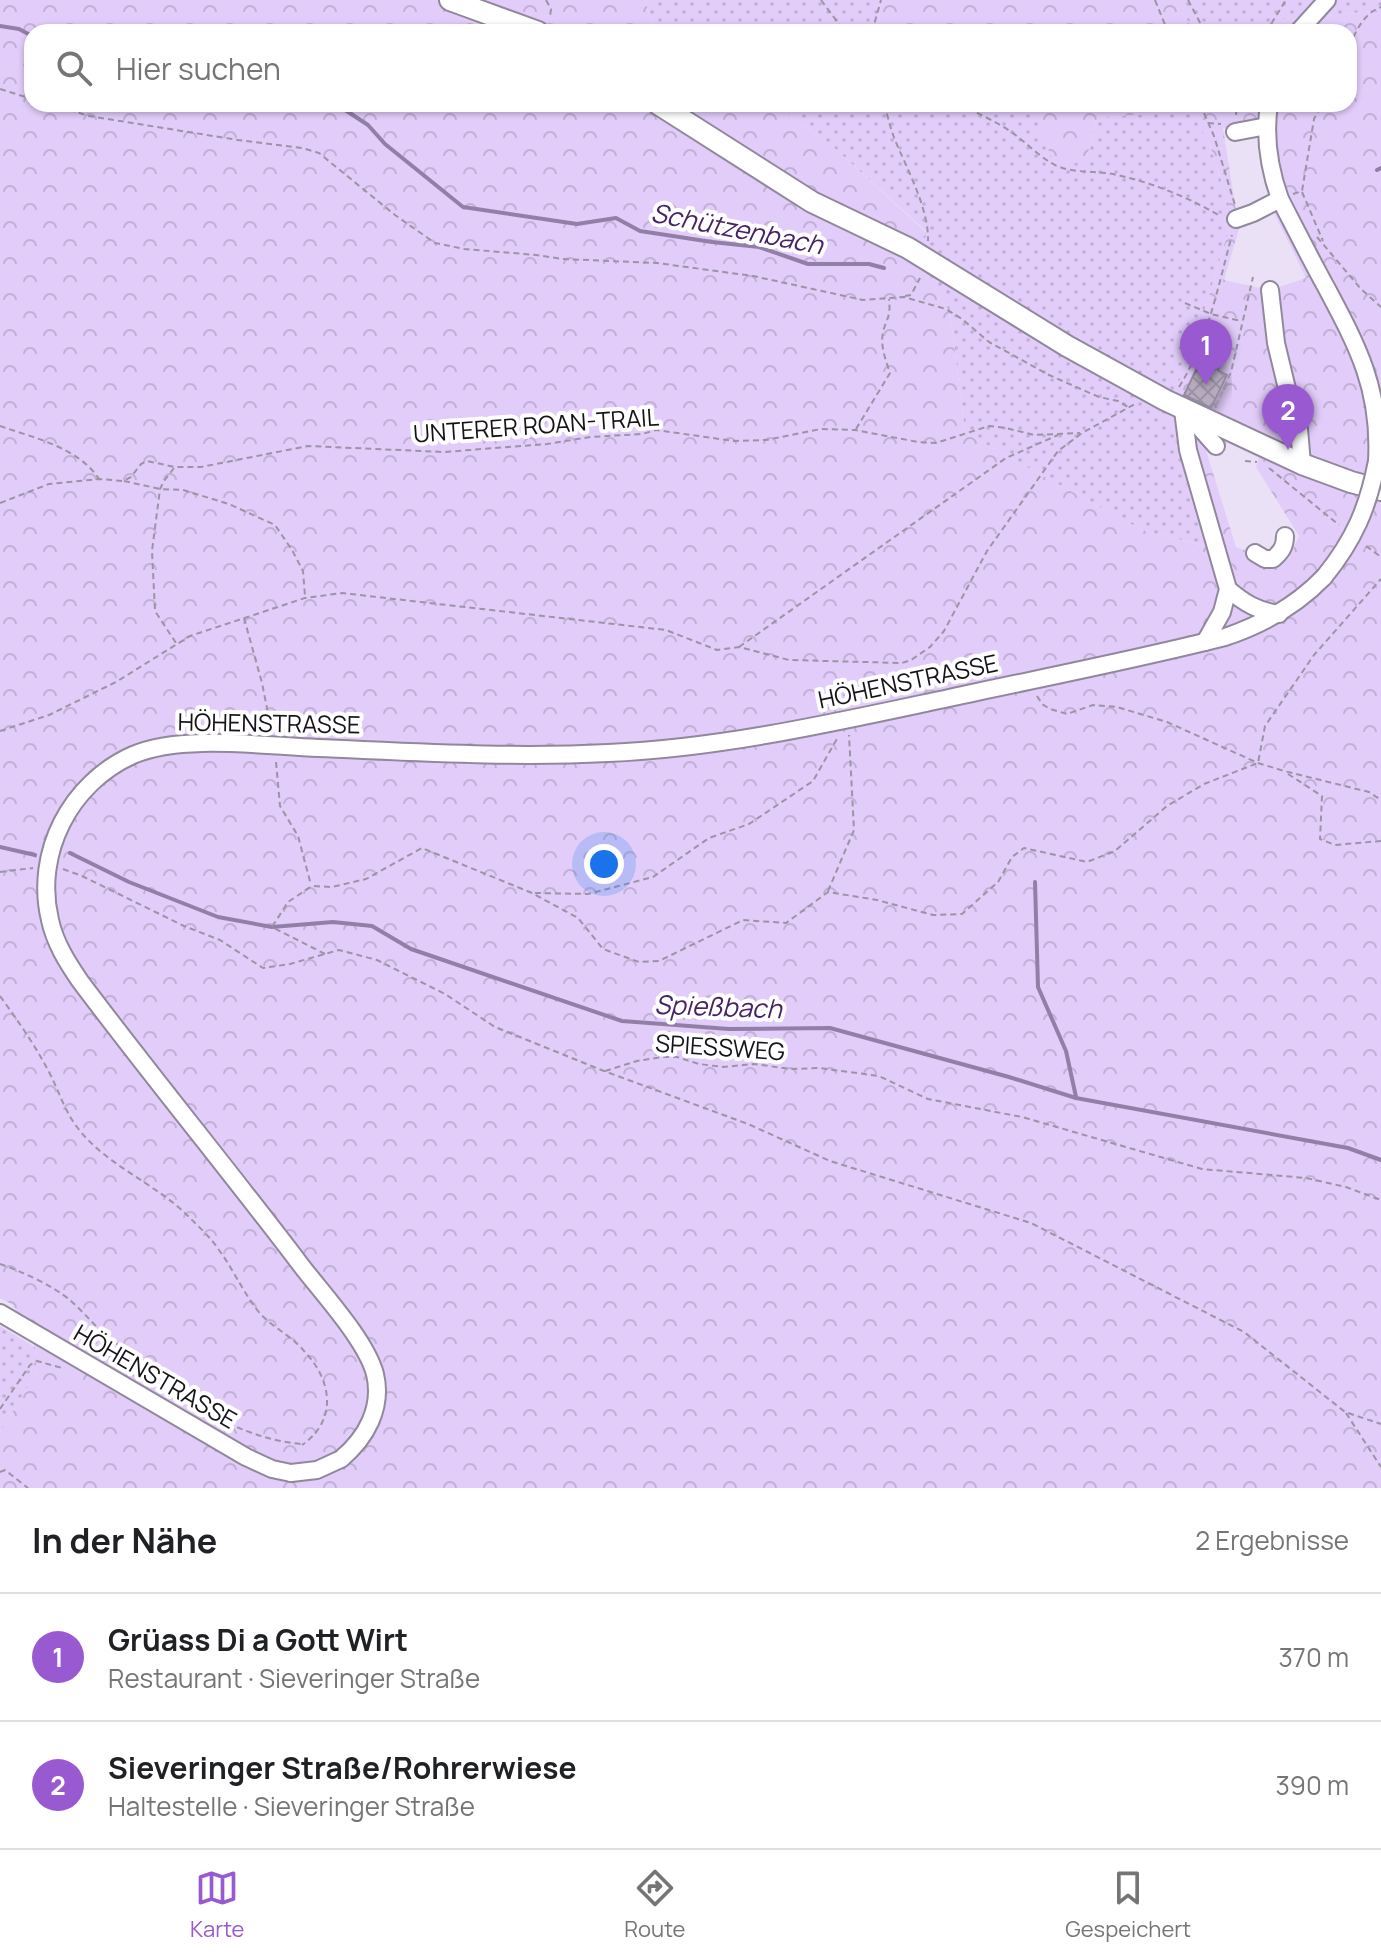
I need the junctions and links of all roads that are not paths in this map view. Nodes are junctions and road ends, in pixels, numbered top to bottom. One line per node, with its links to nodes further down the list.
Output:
1 (450, 0): 3 (main road)
2 (1327, 0): 4 (street)
3 (530, 24)
4 (1305, 24)
5 (671, 112): 12 (main road)
6 (1268, 112): 8 (street)
7 (1235, 120): 8 (street)
8 (1267, 126): 9 (street)
9 (1280, 199): 10 (street); 19 (street, HÖHENSTRASSE, bridge)
10 (1230, 219)
11 (1270, 290): 14 (street)
12 (1183, 410): 13 (street); 14 (main road); 18 (street)
13 (1216, 446)
14 (1302, 464): 15 (main road)
15 (1381, 490)
16 (1285, 536): 17 (street)
17 (1255, 553)
18 (1228, 589): 19 (street); 20 (street)
19 (1279, 614): 20 (street, HÖHENSTRASSE)
20 (1205, 642): 21 (street, HÖHENSTRASSE, bridge)
21 (0, 1313)

